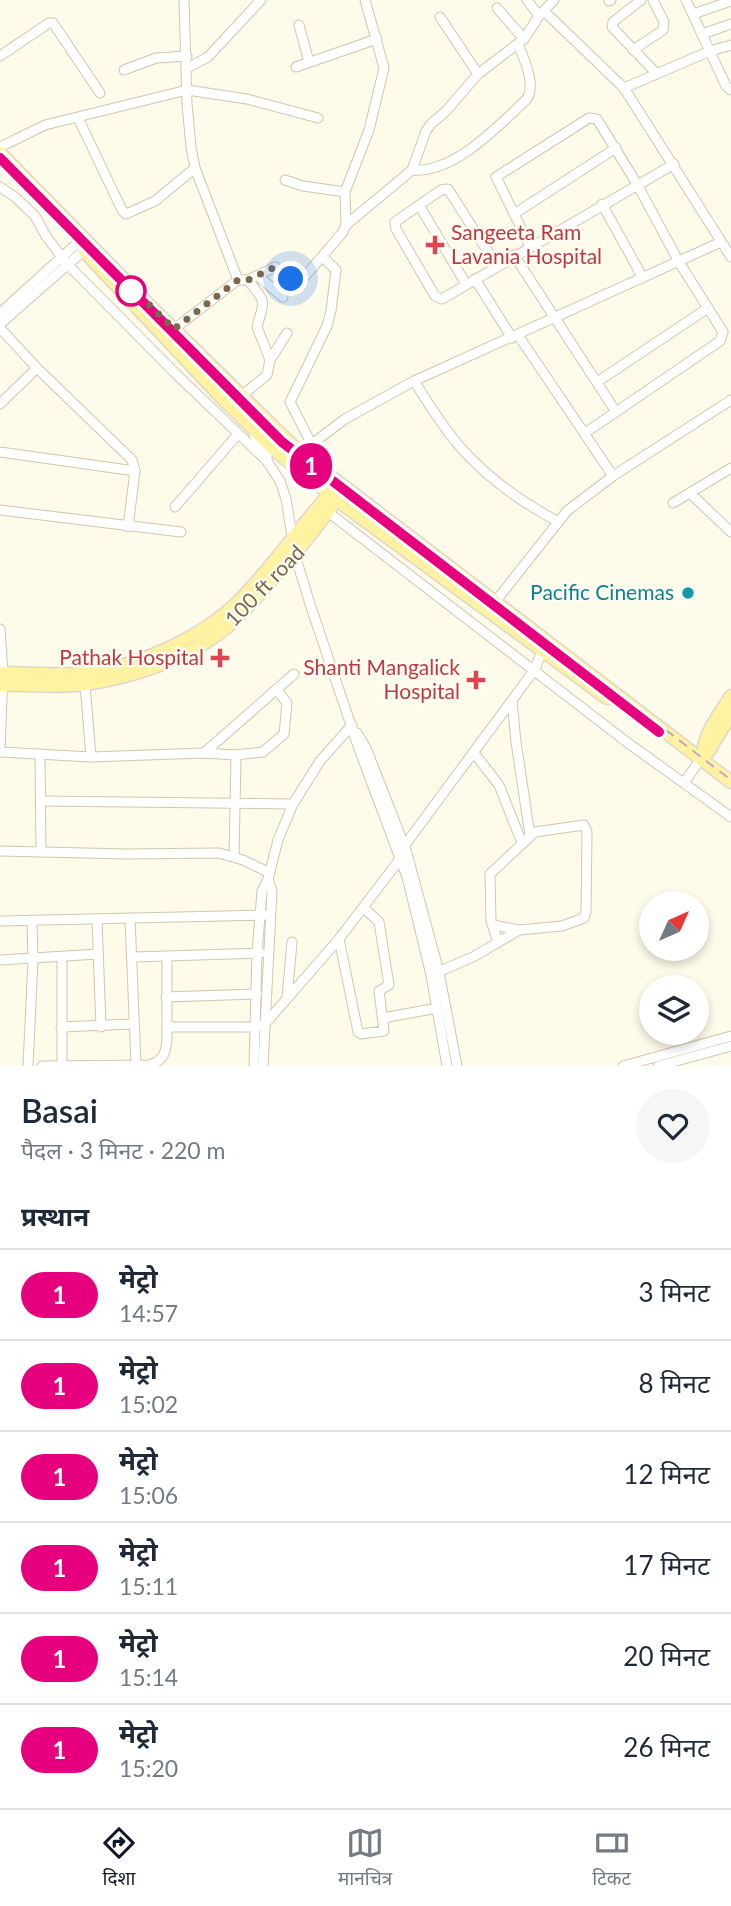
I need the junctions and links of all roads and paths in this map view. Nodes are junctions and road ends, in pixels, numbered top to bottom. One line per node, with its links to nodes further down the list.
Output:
1 (184, 0): 23 (street)
2 (261, 0): 26 (street)
3 (365, 0): 17 (street)
4 (527, 0): 11 (street)
5 (554, 0): 11 (street)
6 (641, 0): 20 (street)
7 (653, 0): 20 (street)
8 (686, 0): 12 (street)
9 (731, 1): 12 (street)
10 (497, 8): 18 (street)
11 (542, 13): 18 (street); 30 (street)
12 (692, 14): 16 (street)
13 (440, 17): 28 (street)
14 (731, 24): 16 (street)
15 (299, 25): 24 (street)
16 (702, 34): 21 (street)
17 (377, 39): 24 (street); 46 (street)
18 (521, 42): 28 (street); 42 (street)
19 (731, 45): 21 (street)
20 (633, 50): 29 (street)
21 (710, 51): 29 (street); 32 (street)
22 (1, 53): 33 (street)
23 (187, 55): 26 (street); 27 (street)
24 (309, 62): 25 (street)
25 (296, 67)
26 (187, 68): 31 (street)
27 (124, 70)
28 (478, 74): 42 (street)
29 (657, 74): 30 (street)
30 (624, 88): 39 (street)
31 (187, 90): 34 (street); 35 (street); 41 (street)
32 (731, 90)
33 (100, 93)
34 (78, 118): 36 (street); 41 (street)
35 (318, 118)
36 (0, 147)
37 (616, 148): 44 (street); 49 (street); 49 (street)
38 (0, 153): 52 (main road)
39 (674, 164): 44 (street); 51 (street)
40 (0, 165): 52 (main road)
41 (195, 168): 62 (street)
42 (412, 170): 50 (street)
43 (285, 180): 46 (street)
44 (637, 184): 47 (street); 58 (street)
45 (0, 187): 57 (street)
46 (345, 192): 50 (street)
47 (602, 204): 53 (street); 61 (street)
48 (419, 205): 59 (street); 63 (street); 63 (street)
49 (514, 214): 53 (street)
50 (346, 225): 56 (street)
51 (721, 242): 54 (street); 58 (street)
52 (84, 244): 57 (street); 69 (main road); 77 (main road)
53 (530, 246): 55 (street)
54 (730, 253)
55 (514, 255): 59 (street); 67 (street)
56 (323, 257): 60 (street); 83 (street)
57 (65, 261): 66 (street); 68 (street); 82 (street)
58 (679, 262): 61 (street); 65 (street)
59 (496, 266): 63 (street)
60 (258, 276): 62 (street); 64 (street)
61 (643, 278): 67 (street)
62 (243, 280): 69 (street); 72 (street)
63 (471, 281): 71 (street)
64 (283, 298)
65 (708, 308): 75 (street); 80 (street)
66 (0, 313)
67 (554, 319): 71 (street); 75 (street)
68 (0, 326): 73 (street)
69 (174, 329): 76 (main road)
70 (287, 333): 72 (street)
71 (515, 337): 74 (street); 81 (street)
72 (270, 360): 76 (street)
73 (37, 368): 79 (street); 88 (street)
74 (414, 381): 83 (street); 97 (street)
75 (597, 382): 80 (street)
76 (242, 396): 85 (main road)
77 (223, 399): 86 (street); 92 (main road)
78 (731, 400): 89 (street)
79 (0, 404)
80 (616, 411): 81 (street)
81 (585, 433): 89 (street)
82 (238, 434): 86 (street); 94 (street)
83 (311, 443): 85 (street)
84 (0, 453): 88 (street)
85 (300, 453): 90 (main road)
86 (267, 461): 101 (street)
87 (731, 468): 91 (street)
88 (135, 471): 98 (street)
89 (613, 476): 97 (street)
90 (342, 486): 92 (main road, 100 ft road); 103 (main road)
91 (690, 493): 93 (street); 100 (street)
92 (333, 497): 96 (main road, 100 ft road); 101 (main road, 100 ft road); 105 (main road)
93 (673, 503)
94 (175, 507)
95 (2, 512): 98 (street)
96 (328, 512): 102 (main road, 100 ft road); 106 (street)
97 (557, 522): 103 (street)
98 (128, 527): 99 (street)
99 (181, 532)
100 (731, 532)
101 (293, 536): 102 (street); 108 (main road, 100 ft road)
102 (295, 555): 109 (main road, 100 ft road); 114 (street)
103 (495, 602): 121 (main road)
104 (0, 629): 108 (street)
105 (542, 651): 106 (street); 121 (main road)
106 (535, 669): 112 (street); 123 (street)
107 (294, 674): 110 (street)
108 (1, 679): 109 (main road, 100 ft road); 115 (street)
109 (85, 684): 120 (street)
110 (277, 690): 116 (street); 119 (street)
111 (731, 696): 121 (main road)
112 (512, 701): 117 (street); 129 (street)
113 (731, 714): 121 (main road)
114 (352, 725): 127 (street); 133 (street)
115 (0, 750): 118 (street)
116 (204, 753): 119 (street); 120 (street)
117 (474, 753): 130 (street); 133 (street)
118 (40, 754): 120 (street); 125 (street)
119 (234, 755): 126 (street)
120 (91, 757)
121 (700, 759): 122 (main road); 123 (street); 124 (main road)
122 (731, 782)
123 (684, 783): 128 (street)
124 (731, 790)
125 (41, 801): 126 (street); 132 (street)
126 (236, 804): 127 (street); 134 (street)
127 (293, 804): 135 (street)
128 (731, 817)
129 (530, 835): 130 (street); 143 (street)
130 (522, 843): 142 (street)
131 (0, 852): 132 (street)
132 (41, 852): 134 (street)
133 (402, 852): 136 (street); 155 (street)
134 (234, 857): 135 (street)
135 (269, 876): 137 (street)
136 (364, 908): 144 (street); 160 (street)
137 (264, 914): 139 (street); 147 (street); 149 (street)
138 (97, 919): 139 (street); 140 (street); 148 (street)
139 (130, 919): 150 (street)
140 (32, 920): 141 (street); 154 (street)
141 (0, 921)
142 (493, 925): 143 (street); 145 (street)
143 (519, 930): 145 (street)
144 (339, 939): 158 (street); 160 (street)
145 (499, 942): 155 (street)
146 (292, 943): 158 (street)
147 (257, 953): 149 (street); 151 (street); 156 (street)
148 (98, 954): 152 (street); 164 (street)
149 (268, 954): 162 (street)
150 (133, 957): 151 (street); 161 (street)
151 (167, 957): 157 (street)
152 (62, 958): 154 (street); 163 (street)
153 (0, 960): 154 (street)
154 (33, 960): 171 (street)
155 (435, 974): 175 (street); 176 (street)
156 (257, 993): 157 (street); 162 (street)
157 (166, 997): 165 (street)
158 (287, 998): 162 (street)
159 (432, 1009): 160 (street)
160 (383, 1018)
161 (133, 1024): 164 (street); 170 (street)
162 (260, 1026): 165 (street); 173 (street); 174 (street)
163 (61, 1027): 164 (street); 169 (street)
164 (101, 1027)
165 (168, 1027): 168 (street)
166 (731, 1036): 177 (street)
167 (731, 1046): 178 (street)
168 (158, 1063): 170 (street)
169 (62, 1065): 170 (street); 172 (street)
170 (136, 1065)
171 (27, 1066)
172 (41, 1066)
173 (254, 1066)
174 (263, 1066)
175 (447, 1066)
176 (457, 1066)
177 (623, 1066)
178 (659, 1066)

